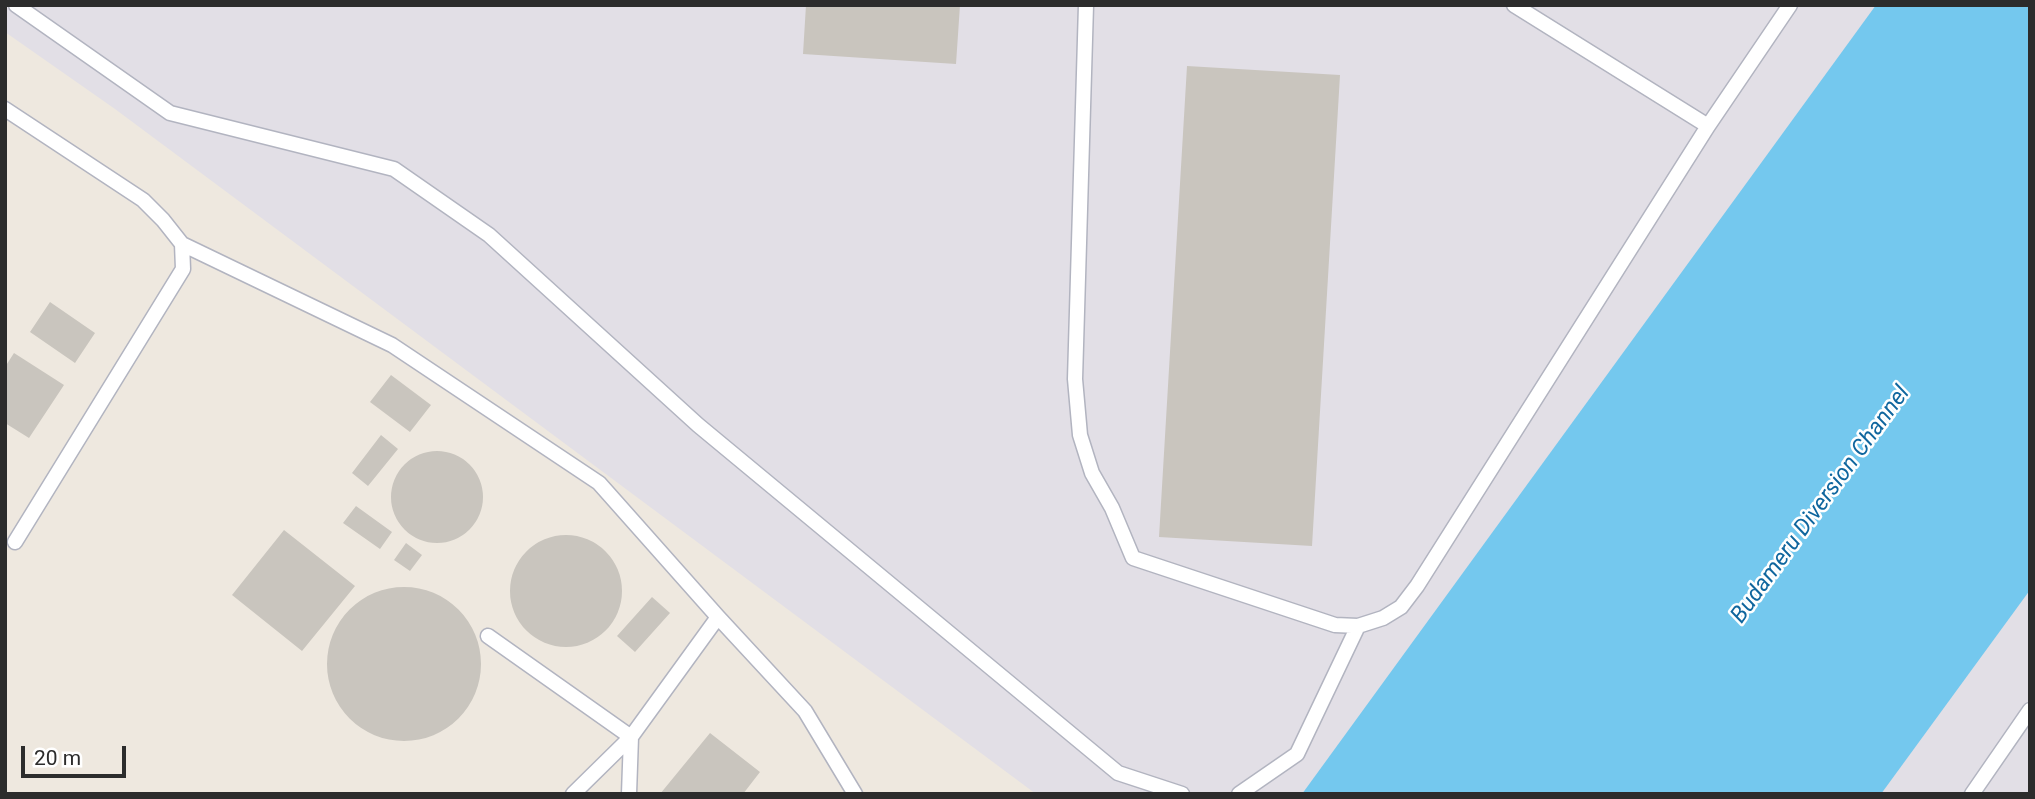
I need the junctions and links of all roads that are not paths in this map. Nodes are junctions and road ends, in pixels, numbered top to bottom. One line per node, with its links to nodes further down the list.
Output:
1 (16, 5): 17 (lane)
2 (1086, 5): 10 (lane)
3 (1514, 5): 6 (lane)
4 (1790, 5): 6 (lane)
5 (5, 108): 7 (lane)
6 (1708, 126): 10 (lane)
7 (182, 244): 8 (lane); 9 (lane)
8 (15, 542)
9 (718, 617): 13 (lane); 16 (lane)
10 (1358, 626): 18 (lane)
11 (488, 636): 13 (lane)
12 (2030, 710): 19 (lane)
13 (631, 737): 14 (lane); 15 (lane)
14 (573, 794)
15 (629, 794)
16 (855, 794)
17 (1182, 794)
18 (1239, 794)
19 (1972, 794)

